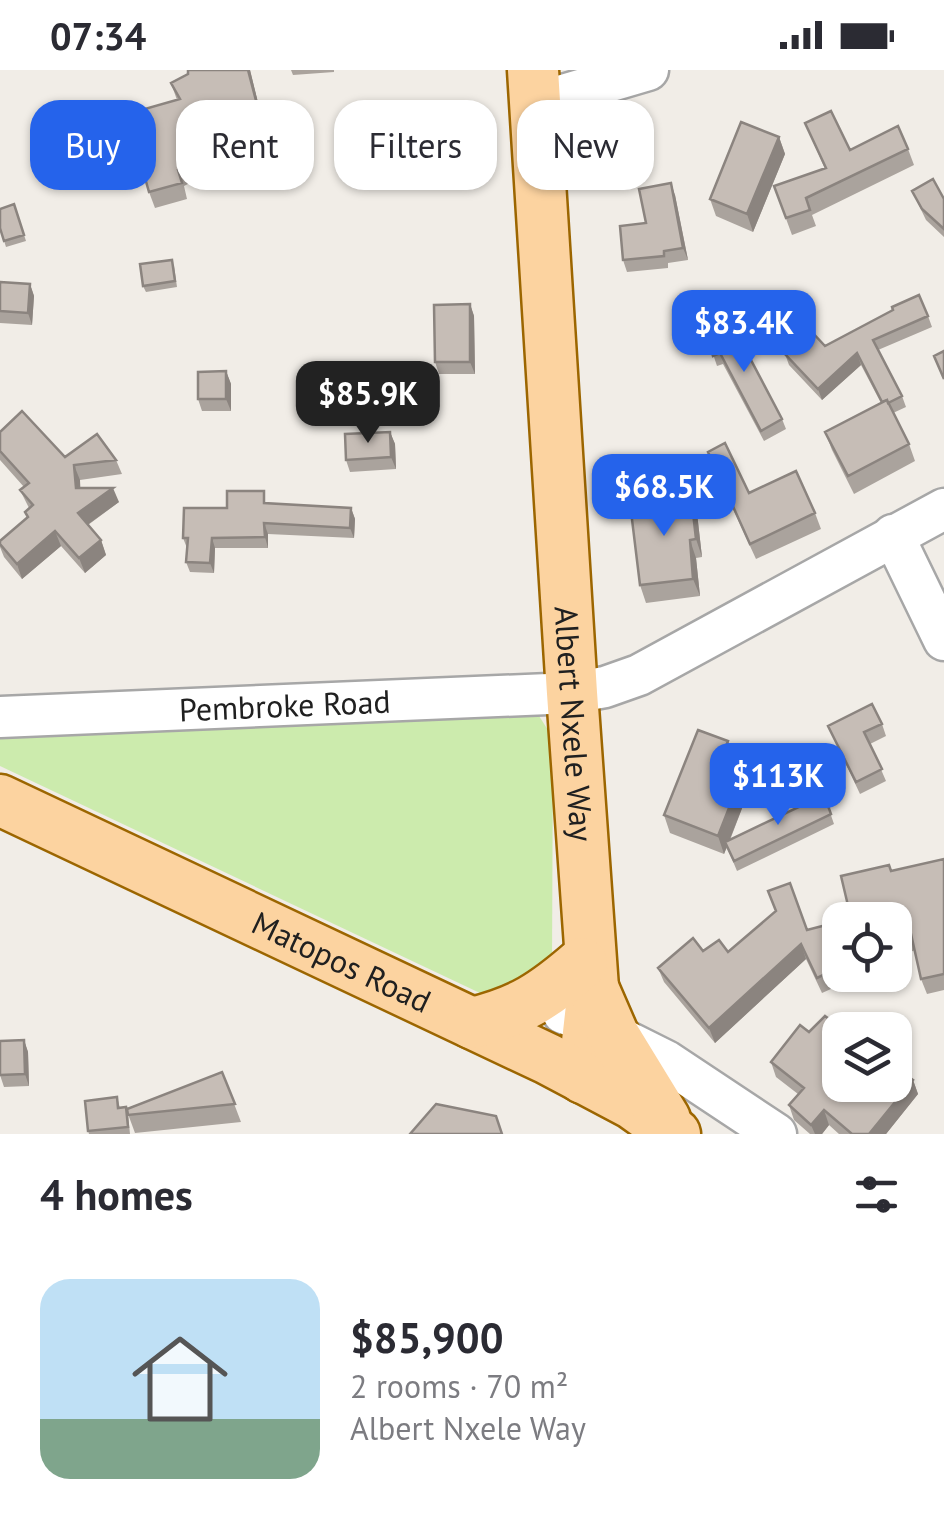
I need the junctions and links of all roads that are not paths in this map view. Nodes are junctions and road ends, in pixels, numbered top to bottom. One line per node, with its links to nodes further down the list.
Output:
1 (648, 70): 2 (street)
2 (534, 87): 6 (main road, Albert Nxele Way)
3 (944, 509): 4 (street, Pembroke Road)
4 (893, 535): 5 (street); 6 (street, Pembroke Road)
5 (944, 640)
6 (572, 692): 7 (street, Pembroke Road); 9 (main road, Albert Nxele Way)
7 (0, 718)
8 (0, 800): 10 (main road, Matopos Road)
9 (588, 994): 10 (main road); 11 (main road); 12 (main road); 13 (street)
10 (472, 1023): 11 (main road, Matopos Road)
11 (565, 1069): 12 (main road, Matopos Road)
12 (675, 1134)
13 (776, 1134)

